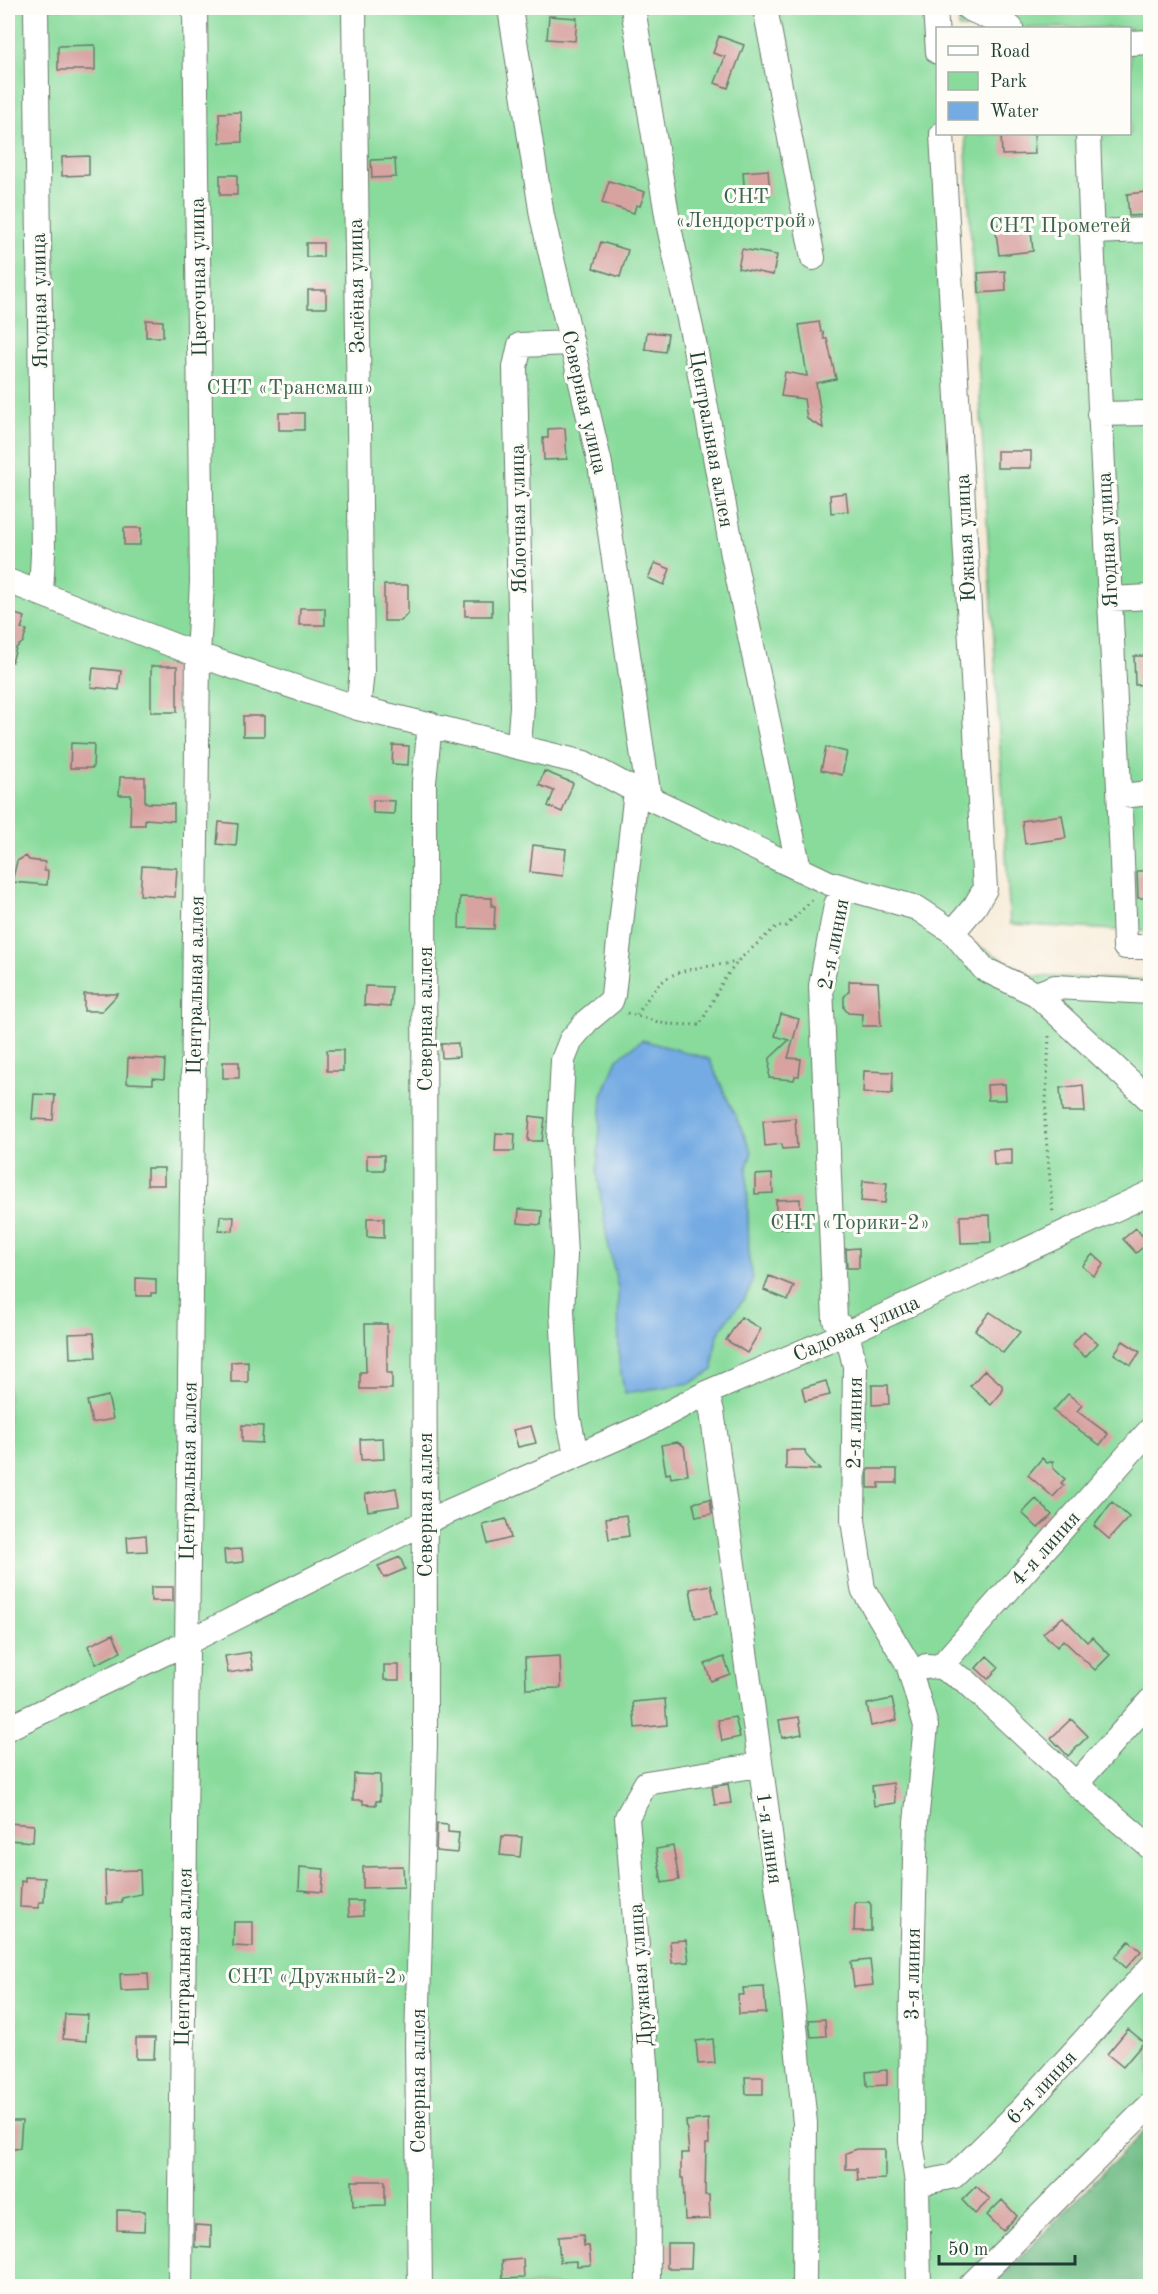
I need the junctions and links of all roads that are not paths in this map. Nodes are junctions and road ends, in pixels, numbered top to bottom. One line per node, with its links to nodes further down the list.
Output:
1 (36, 8): 22 (street, Ягодная улица)
2 (195, 8): 25 (street, Цветочная улица)
3 (354, 8): 26 (street, Зелёная улица)
4 (510, 8): 18 (street, Северная улица)
5 (633, 8): 32 (street, Центральная аллея)
6 (765, 8): 17 (street)
7 (935, 8): 9 (street)
8 (968, 8): 10 (street)
9 (936, 27)
10 (1009, 27)
11 (1150, 42): 12 (street)
12 (1131, 43)
13 (942, 135): 34 (street, Южная улица)
14 (1088, 135): 16 (street, Ягодная улица)
15 (1150, 230): 16 (street)
16 (1091, 232): 20 (street, Ягодная улица)
17 (813, 258)
18 (572, 343): 28 (street, Яблочная улица); 30 (street, Северная улица)
19 (1150, 412): 20 (street)
20 (1099, 414): 24 (street, Ягодная улица)
21 (8, 581): 22 (street)
22 (40, 594): 25 (street)
23 (1150, 597): 24 (street)
24 (1110, 600): 31 (street, Ягодная улица)
25 (198, 655): 26 (street); 45 (street, Центральная аллея)
26 (358, 708): 27 (street)
27 (430, 724): 28 (street); 44 (street, Северная аллея)
28 (519, 745): 30 (street)
29 (1150, 793): 31 (street)
30 (643, 795): 32 (street); 43 (street, Северная улица)
31 (1121, 796): 35 (street, Ягодная улица)
32 (799, 869): 33 (street)
33 (836, 886): 34 (street); 40 (street, 2-я линия)
34 (953, 932): 37 (street)
35 (1150, 947)
36 (1150, 992): 37 (street)
37 (1044, 1002): 38 (street)
38 (1150, 1100)
39 (1150, 1193): 40 (street, Садовая улица)
40 (846, 1333): 41 (street, Садовая улица); 46 (street, 2-я линия)
41 (706, 1393): 43 (street, Садовая улица); 50 (street, 1-я линия)
42 (1150, 1430): 47 (street, 4-я линия)
43 (568, 1457): 44 (street, Садовая улица)
44 (425, 1522): 45 (street, Садовая улица); 57 (street, Северная аллея)
45 (186, 1643): 49 (street, Садовая улица); 56 (street, Центральная аллея)
46 (908, 1664): 47 (street); 55 (street, 3-я линия)
47 (940, 1667): 51 (street)
48 (1150, 1701): 51 (street)
49 (8, 1728)
50 (760, 1766): 58 (street, Дружная улица); 59 (street, 1-я линия)
51 (1076, 1784): 52 (street)
52 (1150, 1847)
53 (1150, 1968): 55 (street, 6-я линия)
54 (1150, 2105): 61 (street)
55 (917, 2184): 60 (street, 3-я линия)
56 (180, 2286)
57 (420, 2286)
58 (648, 2286)
59 (804, 2286)
60 (919, 2286)
61 (970, 2286)

